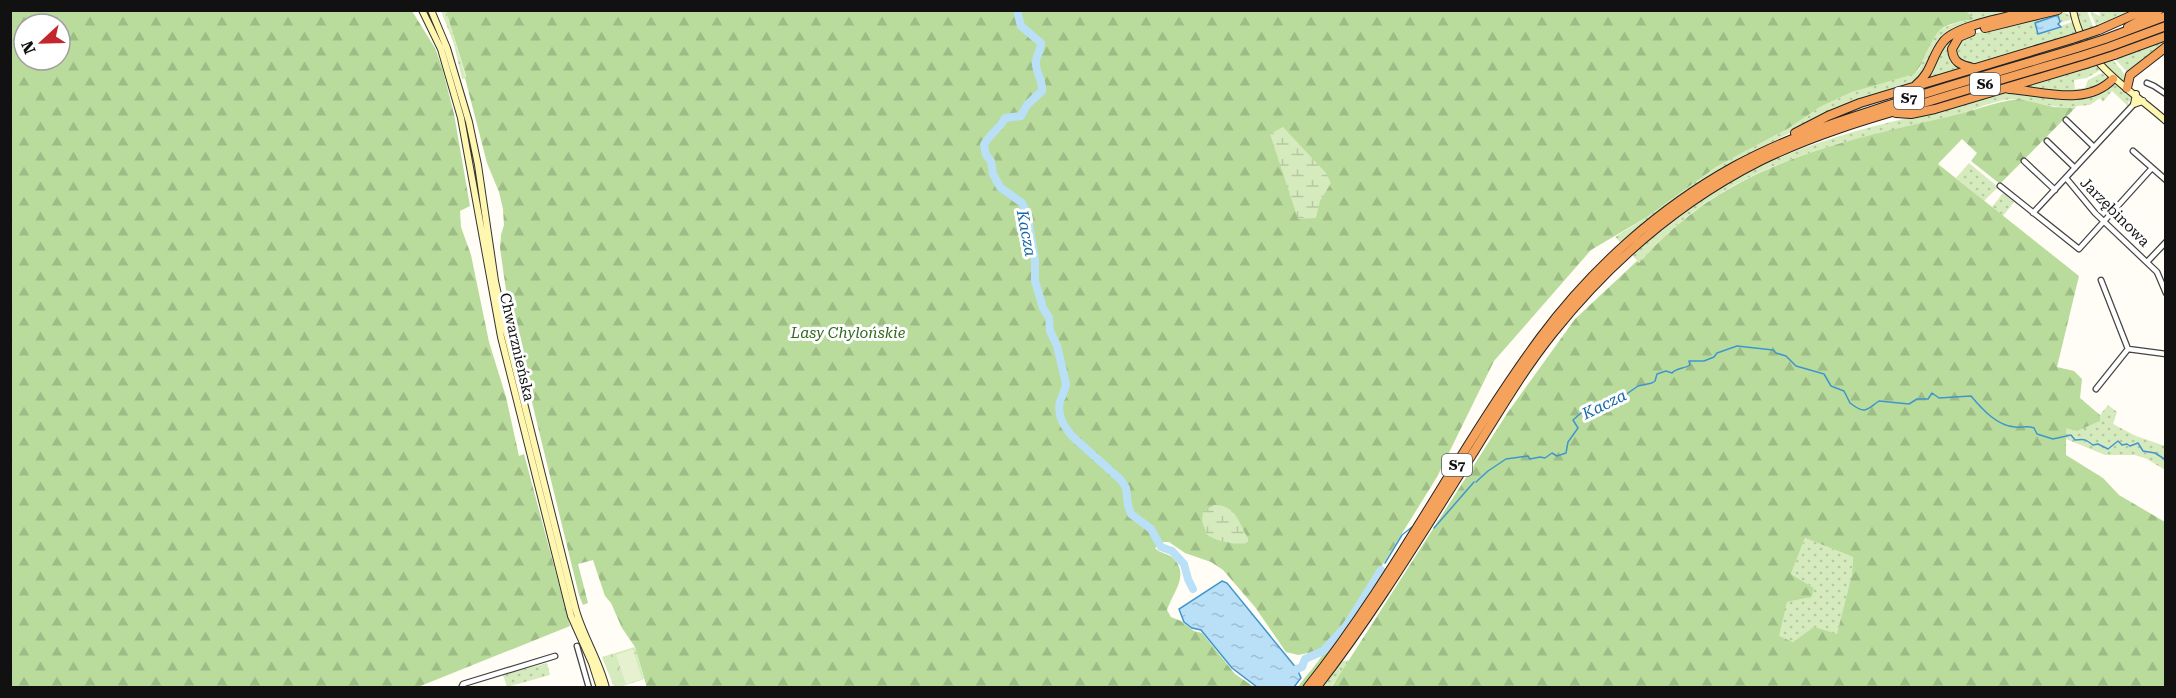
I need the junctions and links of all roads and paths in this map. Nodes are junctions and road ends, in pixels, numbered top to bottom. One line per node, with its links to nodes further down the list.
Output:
1 (422, 10): 38 (main road, Chwarznieńska)
2 (431, 10): 38 (main road, Chwarznieńska)
3 (2036, 10): 17 (highway)
4 (2058, 10): 14 (highway)
5 (2073, 10): 15 (main road)
6 (2144, 10): 14 (highway, bridge)
7 (2159, 10): 11 (highway, S7)
8 (2166, 16): 11 (highway, S7)
9 (2166, 26): 11 (highway)
10 (2166, 36): 19 (highway, S7, bridge)
11 (2106, 42): 13 (highway, S7, bridge)
12 (2166, 47): 18 (highway)
13 (2079, 52): 24 (highway, S6); 30 (highway, S7)
14 (1975, 68): 17 (highway)
15 (2113, 79): 18 (main road); 19 (highway)
16 (2147, 84): 21 (street)
17 (1914, 87): 30 (highway)
18 (2127, 88): 20 (main road)
19 (2001, 89): 24 (highway, S7)
20 (2136, 94): 22 (main road); 23 (main road)
21 (2166, 94)
22 (2143, 100): 23 (main road); 26 (main road)
23 (2134, 104): 28 (street)
24 (1888, 113): 54 (highway, S7)
25 (2066, 120): 28 (street)
26 (2166, 121)
27 (2047, 141): 32 (street)
28 (2094, 147): 32 (street)
29 (2133, 151): 33 (street)
30 (1757, 155): 53 (highway, S7)
31 (2024, 161): 37 (street)
32 (2075, 168): 34 (street)
33 (2152, 168): 35 (street); 40 (street)
34 (2066, 178): 37 (street); 40 (street, Jarzębinowa)
35 (2166, 180)
36 (2000, 186): 39 (street)
37 (2055, 190): 39 (street)
38 (481, 208): 52 (main road, Chwarznieńska)
39 (2033, 213): 40 (street)
40 (2104, 222): 42 (street, Jarzębinowa)
41 (2166, 242): 42 (street)
42 (2148, 261): 44 (street, Jarzębinowa)
43 (2101, 280): 45 (street)
44 (2166, 294)
45 (2128, 349): 46 (street); 47 (street)
46 (2166, 354)
47 (2096, 389)
48 (577, 646): 51 (street)
49 (555, 656): 50 (street)
50 (461, 687)
51 (589, 687)
52 (601, 687)
53 (1307, 687)
54 (1316, 687)

